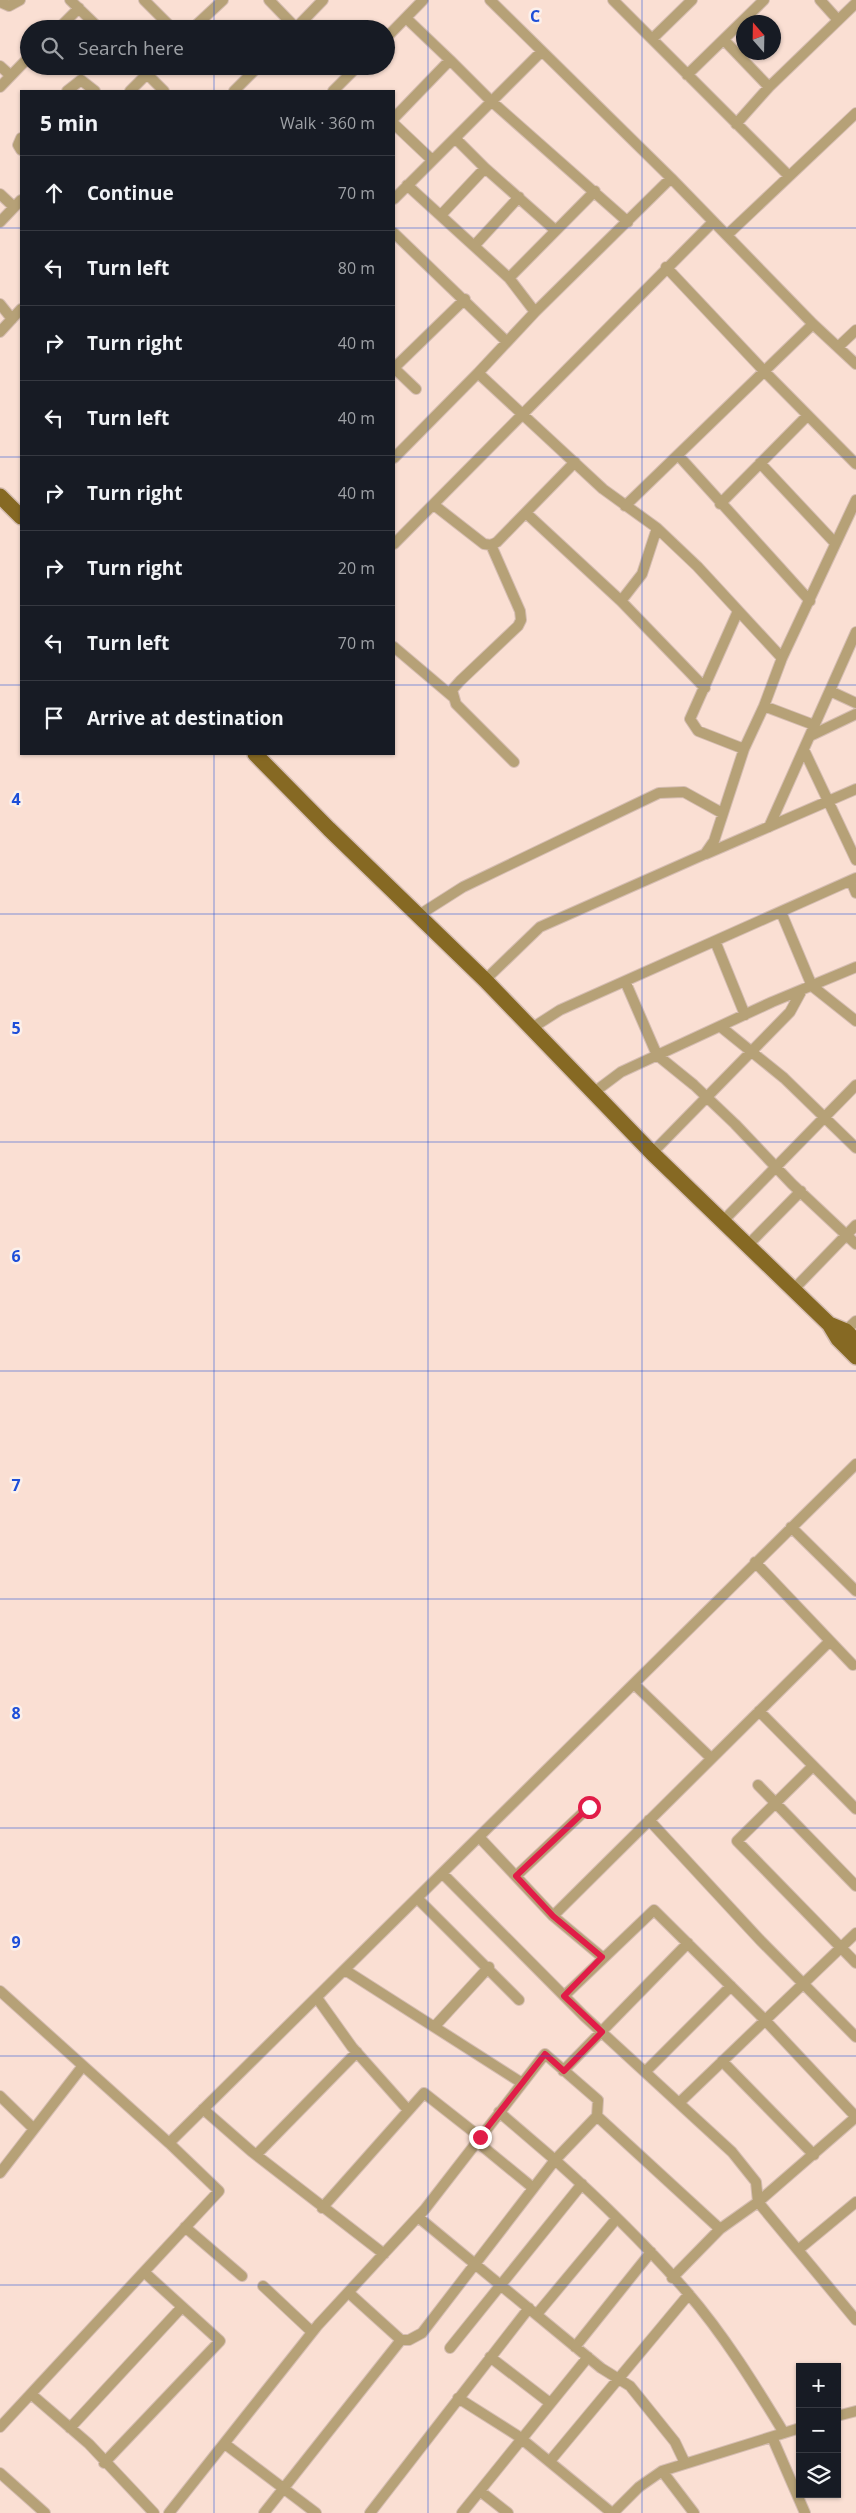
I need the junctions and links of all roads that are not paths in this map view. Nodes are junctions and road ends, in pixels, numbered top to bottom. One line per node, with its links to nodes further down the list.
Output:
1 (20, 0): 13 (street)
2 (70, 0): 15 (street)
3 (144, 0): 19 (street)
4 (222, 0): 20 (street)
5 (268, 0): 21 (street)
6 (323, 0): 22 (street)
7 (423, 0): 16 (street)
8 (492, 0): 27 (street)
9 (613, 0): 25 (street)
10 (692, 0): 25 (street)
11 (764, 0): 26 (street)
12 (820, 0): 23 (street)
13 (0, 2)
14 (856, 3): 23 (street)
15 (79, 8): 17 (street); 18 (street)
16 (406, 18): 24 (street); 28 (street)
17 (67, 20)
18 (91, 20)
19 (164, 20)
20 (201, 20)
21 (288, 20)
22 (304, 20)
23 (838, 20): 38 (street)
24 (395, 29)
25 (652, 40): 36 (street)
26 (724, 40): 36 (street); 38 (street)
27 (541, 52): 45 (street); 54 (street)
28 (450, 60): 45 (street); 47 (street)
29 (0, 66): 31 (street)
30 (20, 66): 31 (street)
31 (10, 75): 37 (street)
32 (146, 75): 41 (street)
33 (148, 75): 42 (street)
34 (249, 75): 43 (street)
35 (349, 75): 44 (street)
36 (687, 75): 48 (street)
37 (0, 87)
38 (769, 87): 48 (street)
39 (68, 90): 40 (street)
40 (94, 90)
41 (131, 90)
42 (163, 90)
43 (235, 90)
44 (334, 90)
45 (490, 100): 50 (street); 56 (street)
46 (856, 113): 53 (street)
47 (395, 117)
48 (736, 124): 53 (street)
49 (395, 125): 51 (street)
50 (455, 138): 51 (street); 52 (street)
51 (432, 160): 55 (street)
52 (485, 168): 58 (street); 61 (street)
53 (789, 176): 67 (street)
54 (671, 178): 63 (street); 64 (street)
55 (407, 185): 59 (street); 61 (street)
56 (595, 191): 63 (street); 65 (street)
57 (0, 194): 60 (street)
58 (519, 197): 65 (street); 68 (street)
59 (395, 198)
60 (18, 203): 62 (street)
61 (441, 215): 68 (street)
62 (0, 222)
63 (628, 222): 74 (street)
64 (713, 222): 67 (street); 69 (street)
65 (555, 230): 70 (street)
66 (395, 233): 71 (street)
67 (727, 235): 76 (street)
68 (474, 246): 70 (street)
69 (666, 267): 84 (street); 87 (street)
70 (509, 278): 74 (street)
71 (465, 299): 79 (street); 82 (street)
72 (0, 304): 75 (street)
73 (20, 310): 75 (street)
74 (534, 312): 79 (street)
75 (12, 319): 78 (street)
76 (813, 324): 80 (street); 84 (street)
77 (856, 330): 80 (street)
78 (0, 332)
79 (507, 342): 85 (street)
80 (838, 347): 81 (street)
81 (856, 364)
82 (395, 367)
83 (395, 369): 86 (street)
84 (764, 371): 88 (street); 90 (street)
85 (478, 373): 87 (street); 89 (street)
86 (416, 389)
87 (521, 414): 91 (street); 97 (street)
88 (807, 416): 92 (street); 93 (street)
89 (396, 453)
90 (678, 455): 96 (street); 98 (street)
91 (575, 462): 98 (street); 99 (street)
92 (760, 463): 96 (street); 103 (street)
93 (856, 464)
94 (0, 496): 100 (main road)
95 (856, 500): 103 (street)
96 (720, 504): 106 (street)
97 (434, 505): 102 (street); 104 (street)
98 (625, 506): 101 (street)
99 (526, 513): 104 (street); 105 (street)
100 (20, 516)
101 (657, 528): 105 (street); 107 (street)
102 (395, 539)
103 (836, 543): 106 (street)
104 (491, 545): 115 (street)
105 (622, 601): 113 (street)
106 (810, 601): 112 (street)
107 (738, 611): 112 (street); 113 (street)
108 (856, 632): 111 (street)
109 (395, 648): 115 (street)
110 (856, 652): 111 (street)
111 (845, 657): 114 (street)
112 (782, 658): 117 (street)
113 (705, 688): 121 (street)
114 (830, 691): 116 (street); 119 (street)
115 (453, 697): 124 (street)
116 (856, 703)
117 (764, 706): 119 (street); 121 (street)
118 (856, 714): 120 (street)
119 (814, 725): 120 (street)
120 (810, 736): 122 (street)
121 (744, 748): 127 (street)
122 (804, 750): 126 (street); 128 (street)
123 (256, 755): 134 (main road)
124 (514, 762)
125 (856, 789): 126 (street)
126 (829, 800): 128 (street); 130 (street)
127 (722, 812): 129 (street); 134 (street)
128 (769, 827): 129 (street)
129 (705, 854): 137 (street)
130 (856, 860)
131 (853, 879): 132 (street); 133 (street)
132 (856, 893)
133 (781, 912): 135 (street); 139 (street)
134 (419, 915): 137 (main road)
135 (715, 940): 138 (street); 141 (street)
136 (856, 967): 139 (street)
137 (485, 980): 144 (main road)
138 (625, 981): 144 (street); 146 (street)
139 (812, 986): 140 (street); 142 (street)
140 (802, 990): 141 (street); 145 (street)
141 (744, 1016): 143 (street)
142 (856, 1021)
143 (721, 1027): 145 (street); 146 (street)
144 (532, 1028): 148 (main road)
145 (752, 1052): 149 (street); 150 (street)
146 (657, 1056): 148 (street); 149 (street)
147 (856, 1085): 150 (street)
148 (593, 1092): 152 (main road)
149 (706, 1097): 152 (street); 153 (street)
150 (825, 1117): 151 (street); 153 (street)
151 (856, 1148)
152 (652, 1153): 155 (main road)
153 (776, 1167): 154 (street); 155 (street)
154 (801, 1192): 157 (street); 159 (street)
155 (722, 1222): 159 (main road)
156 (856, 1225): 157 (street)
157 (845, 1236): 158 (street); 160 (street)
158 (856, 1244)
159 (747, 1246): 160 (main road)
160 (793, 1290): 161 (main road)
161 (849, 1333): 162 (main road)
162 (856, 1358)
163 (856, 1464): 164 (street)
164 (791, 1527): 165 (street); 166 (street)
165 (755, 1562): 167 (street); 169 (street)
166 (856, 1591)
167 (830, 1641): 168 (street); 170 (street)
168 (853, 1665)
169 (634, 1684): 171 (street); 178 (street)
170 (759, 1711): 171 (street); 172 (street)
171 (711, 1758): 177 (street)
172 (813, 1766): 174 (street); 176 (street)
173 (758, 1785): 174 (street)
174 (774, 1804): 181 (street); 186 (street)
175 (589, 1807): 180 (street)
176 (856, 1809)
177 (650, 1820): 183 (street); 191 (street)
178 (480, 1838): 179 (street); 180 (street)
179 (443, 1874): 182 (street); 194 (street)
180 (516, 1876): 183 (street)
181 (856, 1886)
182 (418, 1899): 189 (street); 190 (street)
183 (553, 1916): 187 (street)
184 (856, 1933): 186 (street)
185 (688, 1943): 187 (street); 192 (street); 199 (street)
186 (840, 1947): 188 (street); 191 (street)
187 (602, 1957): 194 (street)
188 (856, 1964)
189 (488, 1968): 196 (street); 198 (street)
190 (346, 1970): 195 (street); 198 (street)
191 (802, 1982): 197 (street); 200 (street)
192 (731, 1986): 197 (street); 205 (street)
193 (0, 1991): 203 (street)
194 (564, 1996): 199 (street)
195 (317, 1998): 201 (street); 209 (street)
196 (519, 2000)
197 (764, 2019): 202 (street); 213 (street)
198 (435, 2026): 206 (street)
199 (602, 2032): 204 (street); 205 (street)
200 (856, 2037)
201 (357, 2052): 210 (street); 217 (street)
202 (722, 2061): 208 (street); 218 (street)
203 (82, 2067): 214 (street); 216 (street)
204 (564, 2071): 206 (street); 212 (street)
205 (646, 2071): 208 (street)
206 (522, 2084): 211 (street)
207 (0, 2096): 214 (street)
208 (680, 2102): 223 (street)
209 (203, 2109): 216 (street); 217 (street)
210 (408, 2110): 215 (street); 225 (street)
211 (499, 2112): 215 (street); 219 (street)
212 (597, 2116): 219 (street); 229 (street)
213 (856, 2117): 218 (street)
214 (34, 2129): 220 (street)
215 (478, 2139): 222 (street); 226 (street)
216 (169, 2143): 228 (street)
217 (256, 2155): 225 (street)
218 (814, 2155): 223 (street)
219 (555, 2160): 221 (street); 222 (street)
220 (1, 2170)
221 (582, 2184): 227 (street); 237 (street)
222 (532, 2187): 233 (street)
223 (758, 2202): 229 (street); 230 (street)
224 (856, 2202): 230 (street)
225 (322, 2208): 232 (street)
226 (418, 2217): 232 (street); 233 (street)
227 (617, 2218): 231 (street); 242 (street)
228 (185, 2227): 234 (street); 235 (street)
229 (720, 2229): 236 (street)
230 (798, 2250): 243 (street)
231 (651, 2252): 236 (street); 246 (street)
232 (384, 2254): 239 (street)
233 (476, 2263): 237 (street); 245 (street)
234 (144, 2272): 241 (street); 251 (street)
235 (242, 2276)
236 (672, 2278): 240 (street)
237 (500, 2284): 242 (street); 247 (street)
238 (263, 2286): 244 (street)
239 (348, 2292): 244 (street); 245 (street)
240 (688, 2294): 250 (street); 259 (street)
241 (182, 2307): 257 (street); 264 (street)
242 (533, 2311): 246 (street); 248 (street)
243 (856, 2320)
244 (312, 2332): 262 (street)
245 (401, 2340): 268 (street)
246 (575, 2346): 249 (street)
247 (450, 2348)
248 (490, 2357): 252 (street); 253 (street)
249 (588, 2357): 250 (street); 253 (street)
250 (617, 2378): 263 (street); 265 (street)
251 (31, 2394): 256 (street); 257 (street)
252 (458, 2398): 261 (street); 275 (street)
253 (550, 2403): 261 (street)
254 (856, 2412): 255 (street)
255 (841, 2415)
256 (0, 2427)
257 (70, 2428): 264 (street)
258 (796, 2429): 259 (street)
259 (784, 2433): 260 (street)
260 (772, 2437): 265 (street); 280 (street)
261 (521, 2438): 263 (street); 269 (street)
262 (225, 2444): 268 (street); 272 (street)
263 (550, 2461): 278 (street)
264 (104, 2463): 271 (street)
265 (685, 2463): 266 (street)
266 (662, 2471): 278 (street); 279 (street)
267 (0, 2473): 270 (street)
268 (284, 2488): 273 (street); 274 (street)
269 (480, 2491): 276 (street); 277 (street)
270 (45, 2513)
271 (154, 2513)
272 (169, 2513)
273 (264, 2513)
274 (316, 2513)
275 (370, 2513)
276 (462, 2513)
277 (508, 2513)
278 (612, 2513)
279 (694, 2513)
280 (805, 2513)

